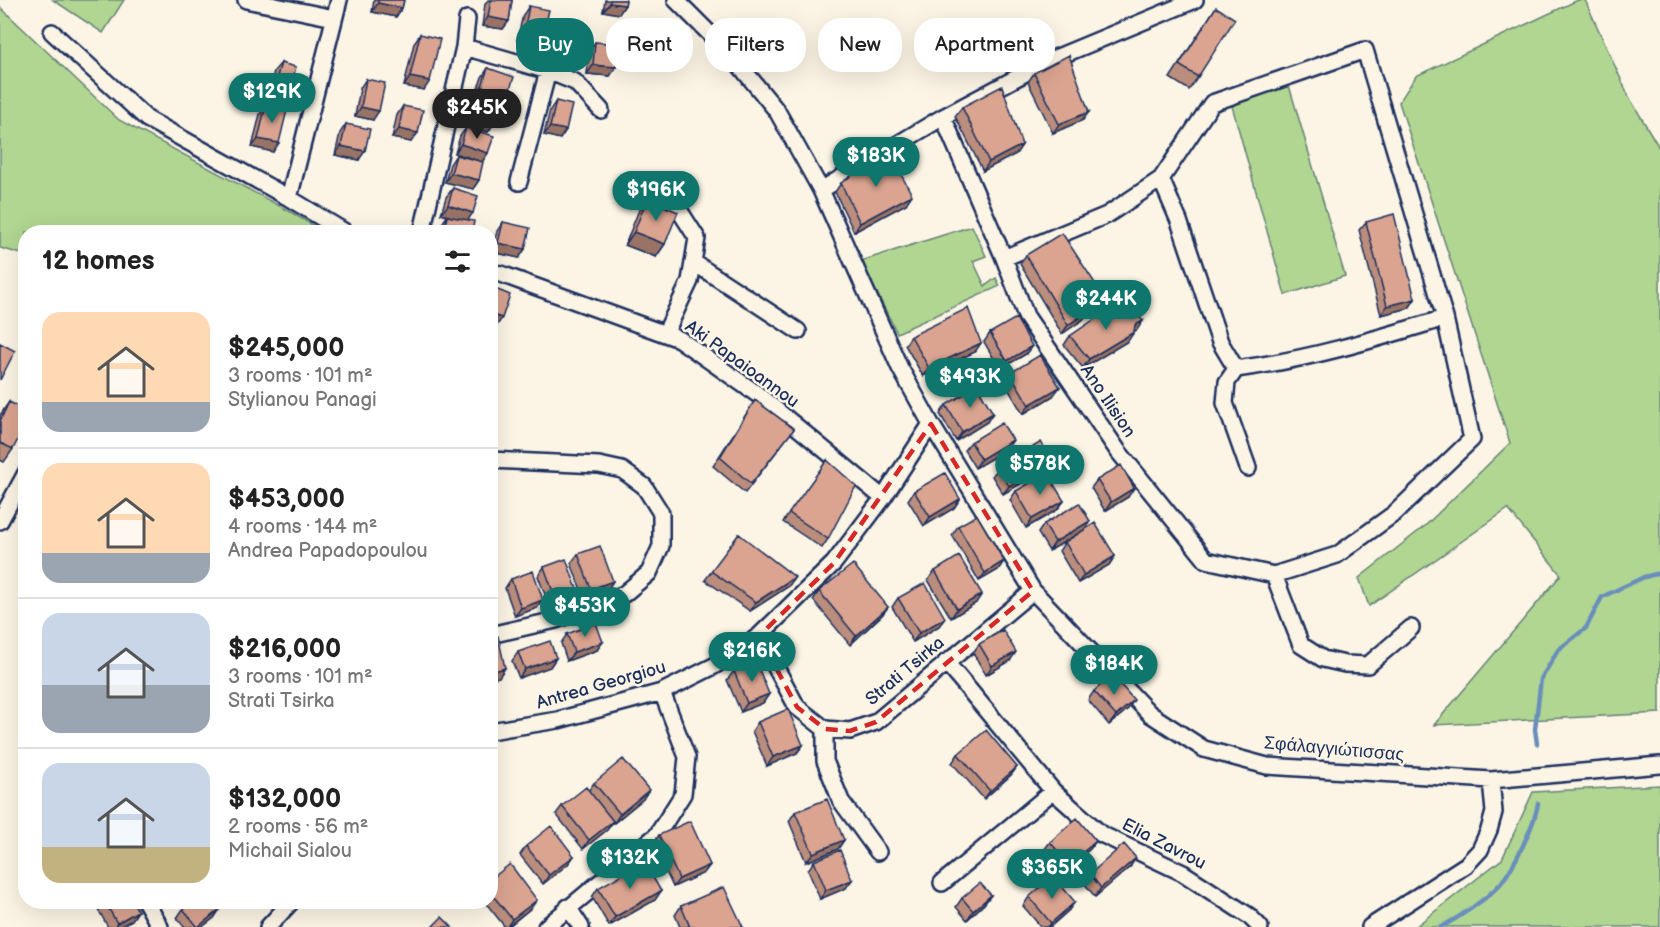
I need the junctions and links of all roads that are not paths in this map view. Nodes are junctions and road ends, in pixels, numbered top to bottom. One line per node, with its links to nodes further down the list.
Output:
1 (246, 0): 5 (street)
2 (339, 0): 5 (street)
3 (676, 0): 16 (street, Σφάλαγγιώτισσας)
4 (1195, 0): 13 (street)
5 (334, 18): 17 (street)
6 (467, 19): 8 (street)
7 (52, 32): 17 (street)
8 (464, 47): 9 (street); 20 (street)
9 (516, 62)
10 (548, 72): 15 (street)
11 (550, 72): 12 (street)
12 (601, 110)
13 (943, 117): 16 (street); 21 (street, Ano Ilision)
14 (1161, 179): 21 (street); 24 (street); 27 (street)
15 (519, 182)
16 (821, 190): 28 (street, Σφάλαγγιώτισσας)
17 (289, 198): 19 (street)
18 (676, 205): 22 (street)
19 (333, 225)
20 (424, 225)
21 (1004, 258): 34 (street, Ano Ilision)
22 (693, 262): 25 (street); 26 (street)
23 (498, 275): 26 (street, Aki Papaioannou)
24 (1445, 318): 27 (street); 34 (street)
25 (798, 331)
26 (665, 334): 32 (street, Aki Papaioannou)
27 (1236, 369): 30 (street)
28 (931, 424): 32 (street, Antrea Georgiou); 35 (street, Σφάλαγγιώτισσας)
29 (498, 460): 37 (street)
30 (1248, 468)
31 (18, 488): 33 (street)
32 (883, 498): 38 (street, Antrea Georgiou)
33 (0, 521)
34 (1274, 575): 36 (street)
35 (1033, 591): 39 (street, Strati Tsirka); 44 (street, Σφάλαγγιώτισσας)
36 (1411, 628)
37 (498, 633)
38 (759, 636): 40 (street, Antrea Georgiou); 42 (street)
39 (946, 662): 42 (street, Strati Tsirka); 45 (street, Elia Zavrou)
40 (662, 692): 41 (street, Antrea Georgiou); 48 (street)
41 (498, 729)
42 (825, 729): 46 (street)
43 (1660, 765): 44 (street, Σφάλαγγιώτισσας)
44 (1491, 780): 56 (street)
45 (1053, 791): 47 (street); 55 (street, Elia Zavrou)
46 (878, 852)
47 (942, 883)
48 (568, 907): 53 (street); 54 (street)
49 (150, 909): 51 (street)
50 (285, 909): 52 (street)
51 (160, 927)
52 (268, 927)
53 (546, 927)
54 (581, 927)
55 (1260, 927)
56 (1370, 927)

